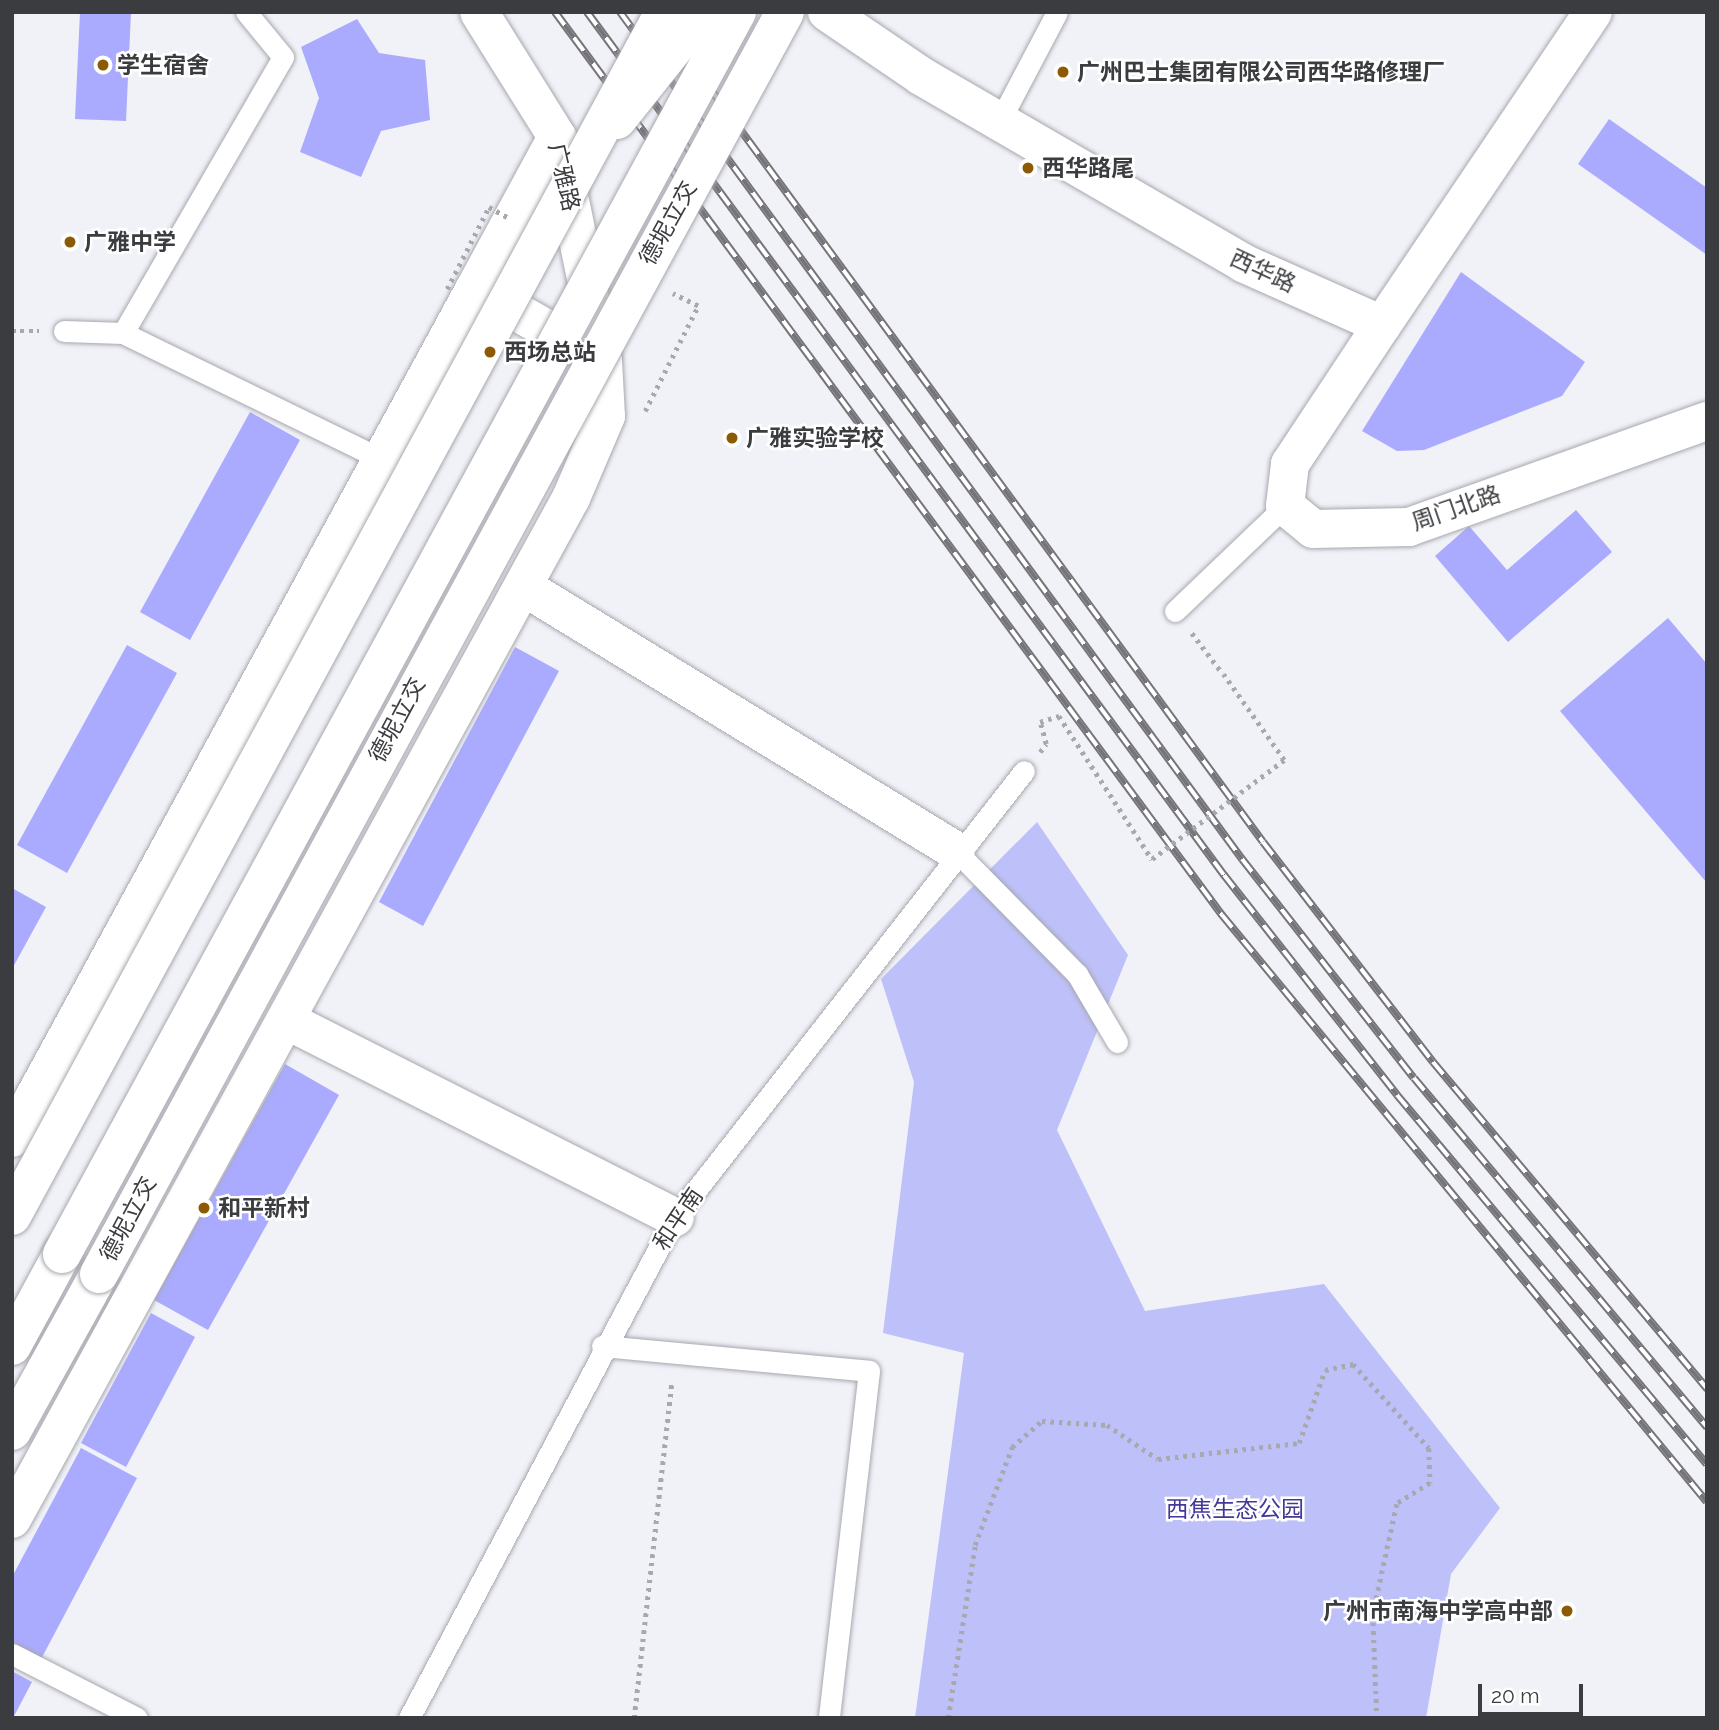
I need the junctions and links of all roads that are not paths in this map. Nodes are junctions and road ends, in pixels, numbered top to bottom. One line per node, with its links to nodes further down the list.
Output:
1 (246, 12): 20 (lane)
2 (479, 12): 13 (main road, 广雅路)
3 (664, 12): 14 (main road, bridge)
4 (703, 12): 14 (main road, bridge)
5 (708, 12): 34 (main road, 德坭立交)
6 (738, 12): 12 (main road, bridge); 15 (main road, 德坭立交, bridge)
7 (827, 12): 11 (main road, 西华路)
8 (1057, 12): 11 (lane)
9 (1593, 12): 18 (main road)
10 (781, 19): 12 (main road, bridge); 16 (main road, 德坭立交, bridge)
11 (999, 122): 18 (main road, 西华路)
12 (700, 123): 15 (main road, bridge); 16 (main road, bridge)
13 (557, 136): 17 (main road); 21 (main road, 广雅路)
14 (577, 170): 32 (main road, bridge)
15 (626, 216): 34 (main road, 德坭立交, bridge)
16 (662, 235): 38 (main road, 德坭立交, bridge)
17 (461, 288): 21 (main road); 23 (main road)
18 (1382, 325): 24 (main road)
19 (64, 331): 20 (lane)
20 (123, 333): 23 (lane)
21 (603, 361): 25 (main road, 广雅路)
22 (1707, 421): 24 (main road, 周门北路)
23 (382, 459): 31 (main road)
24 (1285, 506): 26 (lane)
25 (524, 587): 28 (main road); 29 (main road, 广雅路)
26 (1175, 611)
27 (1024, 771): 28 (lane, 和平南)
28 (956, 851): 30 (lane); 33 (lane, 和平南)
29 (286, 1020): 33 (main road); 39 (main road, 广雅路)
30 (1117, 1042)
31 (12, 1138)
32 (12, 1216)
33 (675, 1217): 37 (lane, 和平南)
34 (53, 1249): 35 (main road, 德坭立交); 36 (main road, 德坭立交)
35 (12, 1302)
36 (12, 1346)
37 (602, 1346): 42 (lane, 和平南); 43 (lane)
38 (12, 1431)
39 (12, 1519)
40 (12, 1654): 41 (lane)
41 (137, 1718)
42 (409, 1718)
43 (829, 1718)

